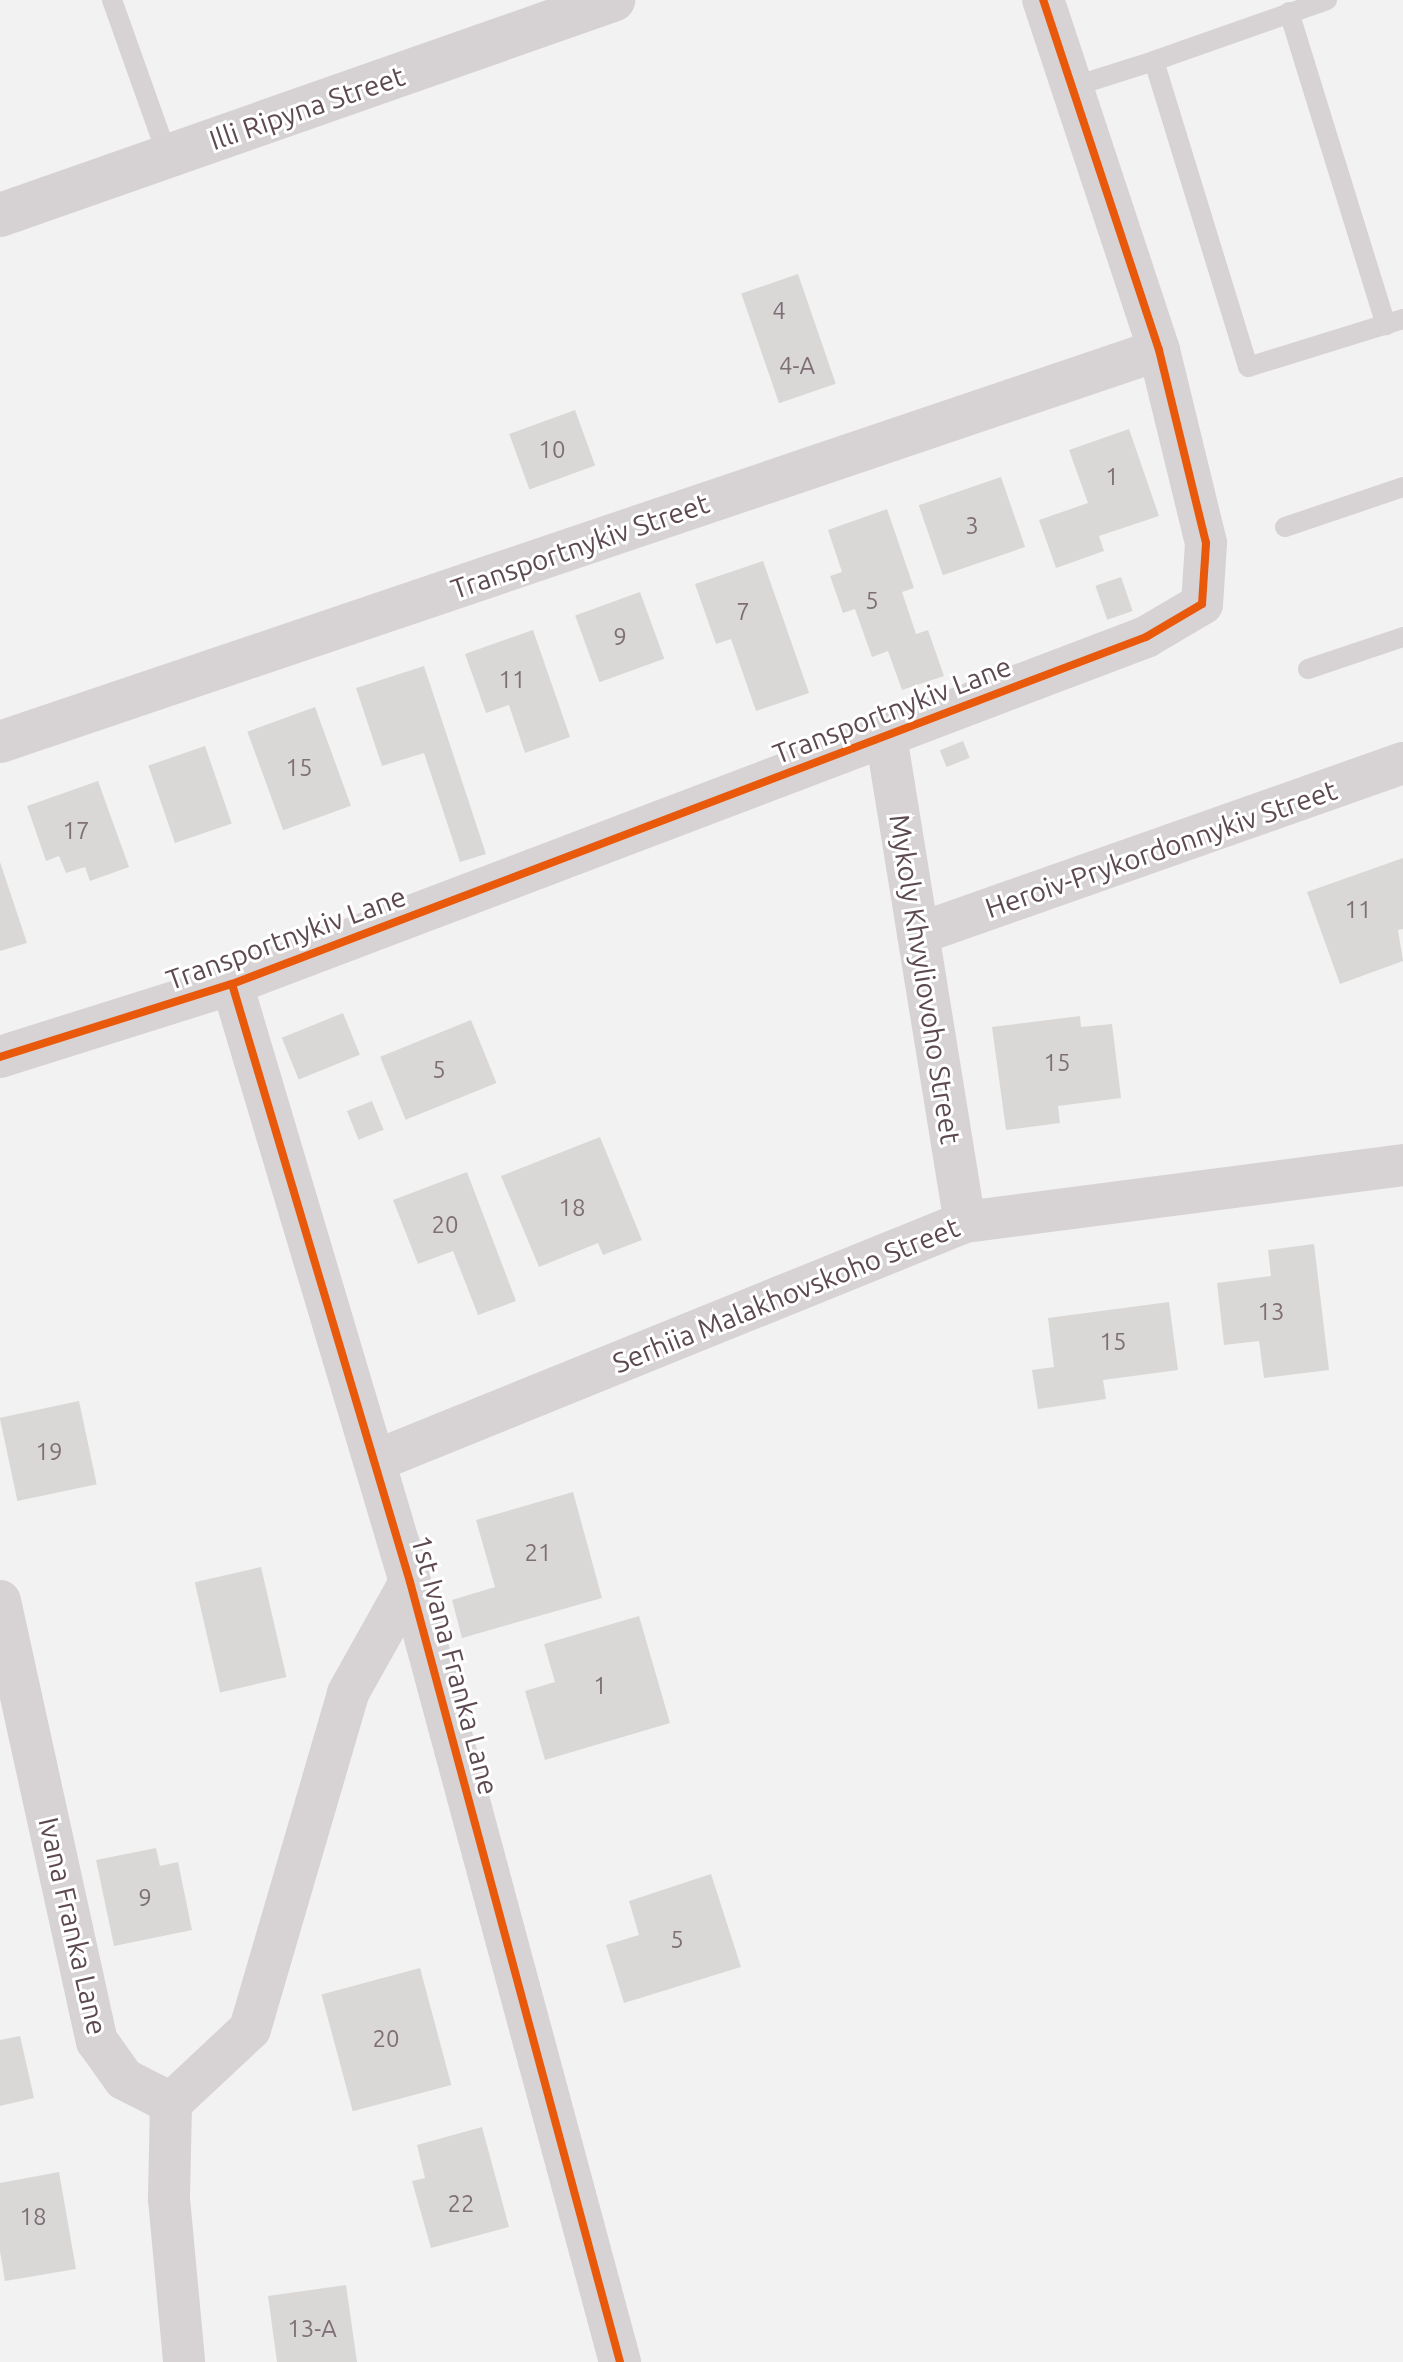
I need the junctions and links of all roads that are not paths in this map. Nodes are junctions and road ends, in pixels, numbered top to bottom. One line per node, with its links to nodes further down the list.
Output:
1 (112, 0): 8 (lane)
2 (613, 0): 8 (main road, Illi Ripyna Street)
3 (1043, 0): 7 (street, Transportnykiv Lane)
4 (1327, 0): 5 (lane)
5 (1289, 12): 6 (lane); 10 (lane)
6 (1154, 61): 7 (lane); 10 (lane)
7 (1072, 87): 11 (street, Transportnykiv Lane)
8 (168, 157): 9 (main road, Illi Ripyna Street)
9 (0, 215)
10 (1394, 322)
11 (1159, 350): 16 (street, Transportnykiv Lane); 17 (street, Transportnykiv Street)
12 (1403, 487): 13 (lane)
13 (1285, 527)
14 (1403, 637): 15 (lane)
15 (1308, 669)
16 (886, 736): 19 (street, Mykoly Khvyliovoho Street); 20 (street, Transportnykiv Lane)
17 (0, 742)
18 (1403, 763): 19 (street, Heroiv-Prykordonnykiv Street)
19 (918, 934): 23 (street, Mykoly Khvyliovoho Street)
20 (232, 984): 21 (street, Transportnykiv Lane); 24 (street, 1st Ivana Franka Lane)
21 (0, 1057)
22 (1403, 1165): 23 (street, Serhiia Malakhovskoho Street)
23 (965, 1222): 24 (street, Serhiia Malakhovskoho Street)
24 (375, 1461): 25 (street, 1st Ivana Franka Lane)
25 (410, 1582): 27 (street); 29 (street, 1st Ivana Franka Lane)
26 (0, 1601): 27 (street, Ivana Franka Lane)
27 (171, 2103): 28 (street)
28 (184, 2362)
29 (620, 2362)

